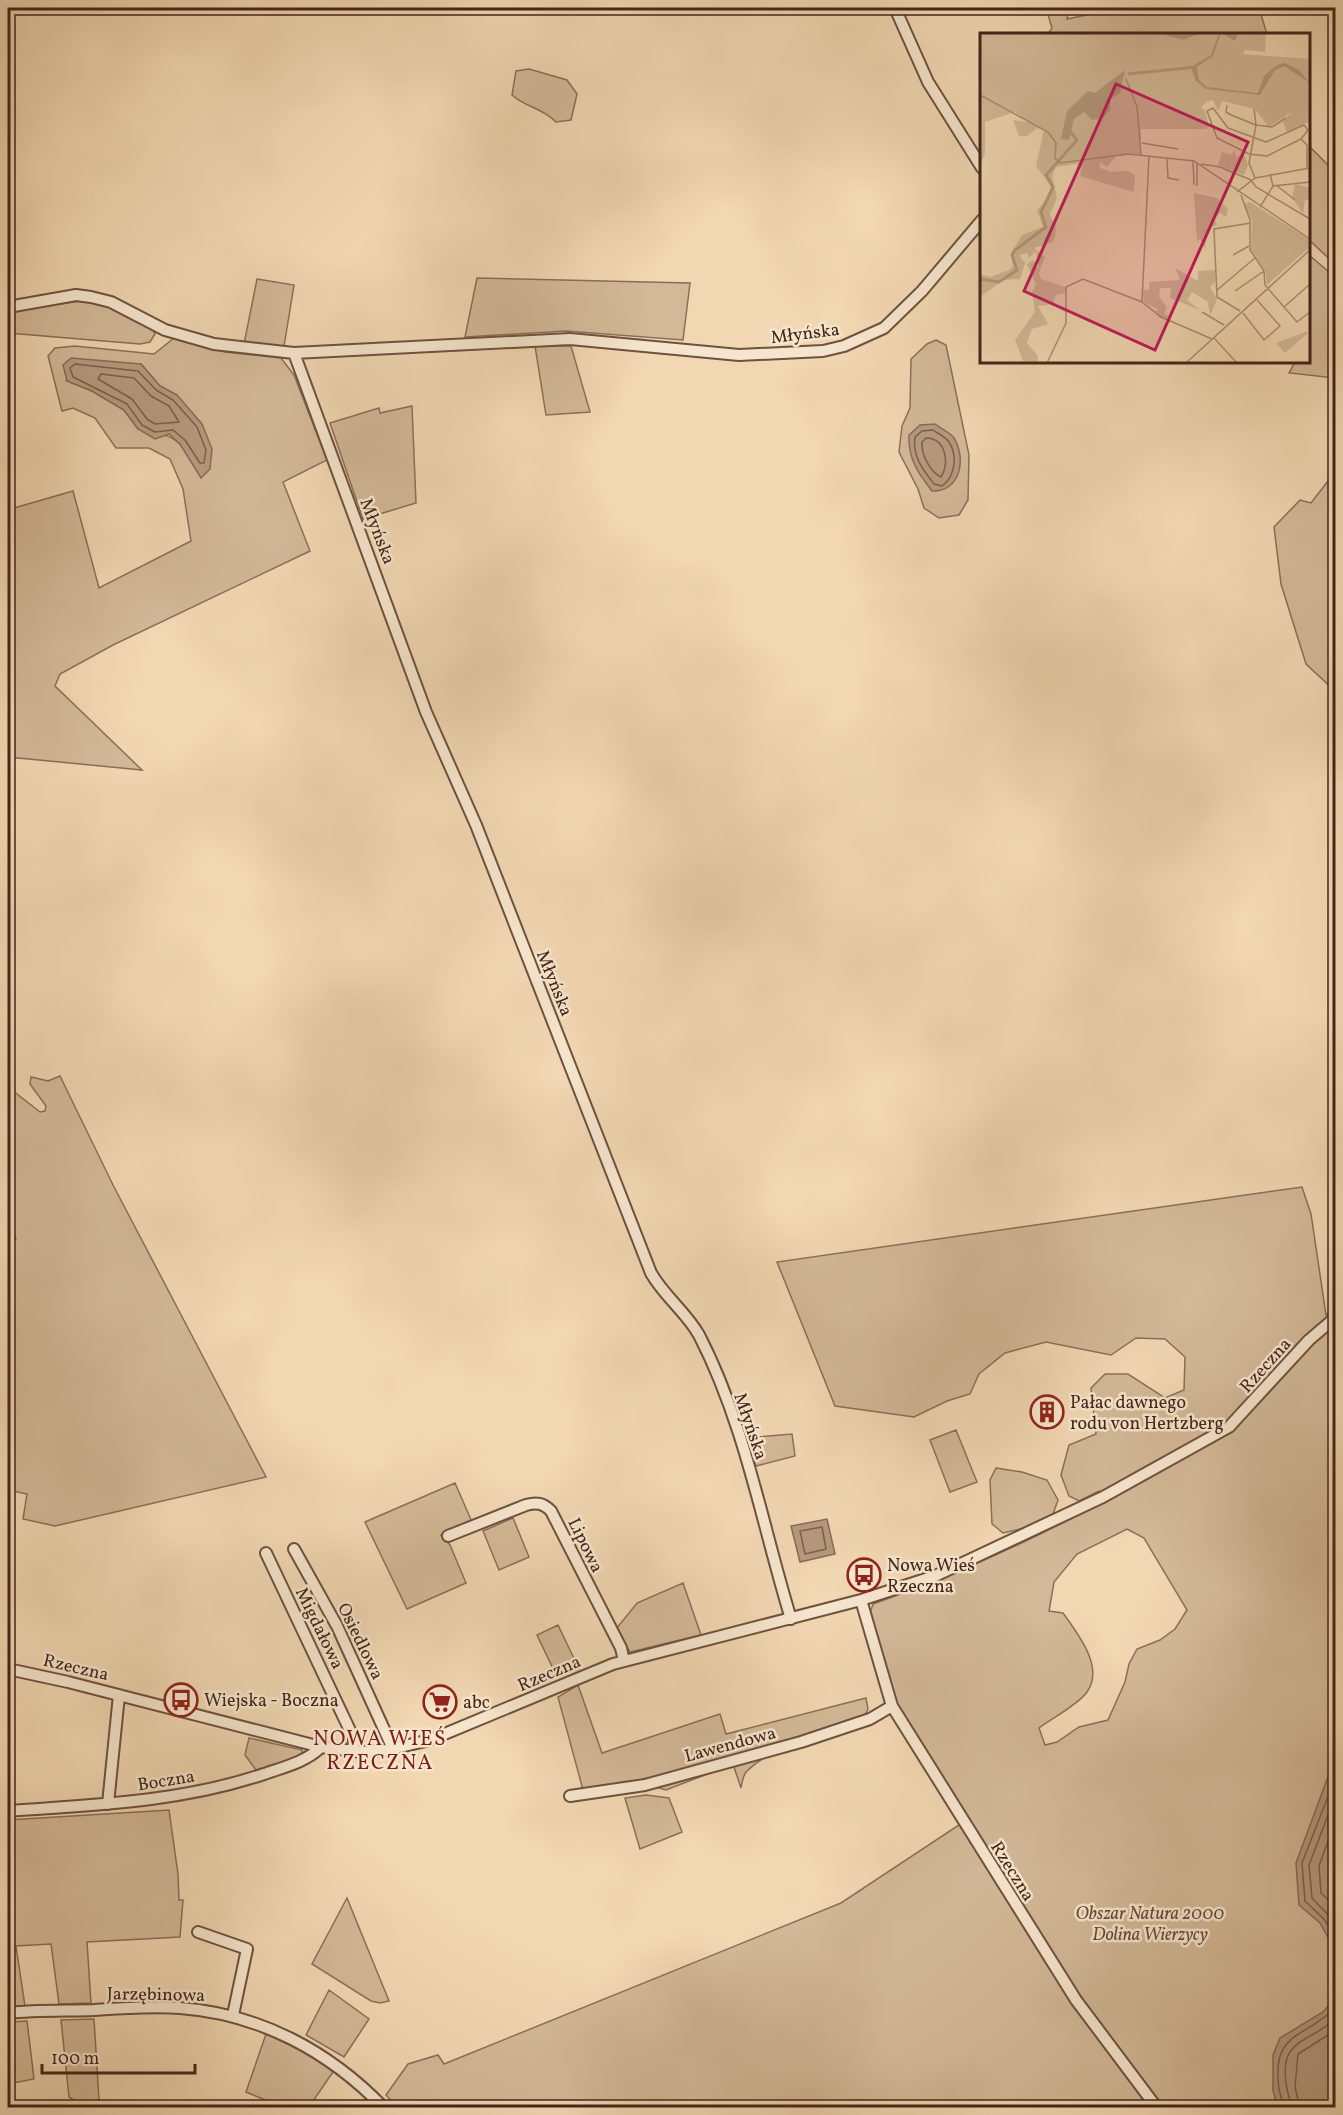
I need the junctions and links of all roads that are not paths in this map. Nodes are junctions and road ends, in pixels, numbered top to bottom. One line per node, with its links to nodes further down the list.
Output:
1 (895, 8): 2 (street)
2 (980, 166)
3 (980, 221): 5 (street, Młyńska)
4 (8, 307): 5 (street, Młyńska)
5 (294, 353): 11 (street, Młyńska)
6 (1335, 1317): 10 (street, Rzeczna)
7 (448, 1536): 12 (street, Lipowa)
8 (294, 1549): 17 (street, Osiedlowa)
9 (266, 1553): 18 (street, Migdałowa)
10 (861, 1600): 11 (street, Rzeczna); 15 (street, Rzeczna)
11 (791, 1619): 12 (street, Rzeczna)
12 (624, 1661): 17 (street, Rzeczna)
13 (8, 1669): 14 (street, Rzeczna)
14 (119, 1695): 16 (street, Rzeczna); 20 (street)
15 (892, 1706): 19 (street, Lawendowa); 26 (street, Rzeczna)
16 (321, 1747): 18 (street, Rzeczna); 20 (street, Boczna)
17 (393, 1749): 18 (street, Rzeczna)
18 (353, 1751)
19 (570, 1796)
20 (108, 1804): 21 (street, Boczna)
21 (8, 1811)
22 (198, 1932): 24 (street)
23 (8, 2013): 24 (street, Jarzębinowa)
24 (233, 2015): 25 (street, Jarzębinowa)
25 (384, 2108)
26 (1157, 2108)

